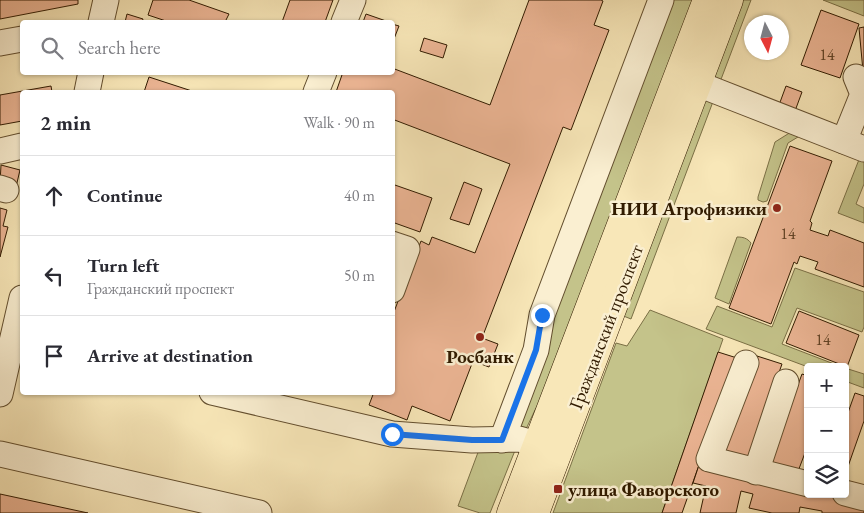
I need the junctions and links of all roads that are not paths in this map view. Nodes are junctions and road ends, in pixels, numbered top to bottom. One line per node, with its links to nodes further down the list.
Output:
1 (106, 0): 6 (street)
2 (353, 0): 7 (street)
3 (661, 0): 27 (street)
4 (707, 0): 28 (main road, Гражданский проспект)
5 (729, 0): 13 (main road, Гражданский проспект)
6 (101, 20)
7 (345, 20)
8 (20, 38): 9 (street)
9 (0, 43)
10 (90, 75): 14 (street)
11 (323, 75): 15 (street)
12 (856, 77): 16 (street)
13 (698, 84): 16 (street); 36 (main road, Гражданский проспект)
14 (87, 90)
15 (317, 90)
16 (854, 145)
17 (20, 146): 18 (street)
18 (0, 151)
19 (395, 245): 20 (street)
20 (395, 282)
21 (20, 307): 22 (street)
22 (11, 347): 25 (street)
23 (746, 363): 30 (street)
24 (786, 382): 30 (street)
25 (0, 394)
26 (225, 395): 27 (street)
27 (502, 440): 28 (street)
28 (537, 444): 35 (main road, Гражданский проспект)
29 (0, 454): 34 (street)
30 (756, 472): 31 (street)
31 (804, 483)
32 (849, 495): 33 (street)
33 (864, 498)
34 (259, 513)
35 (511, 513)
36 (535, 513)

